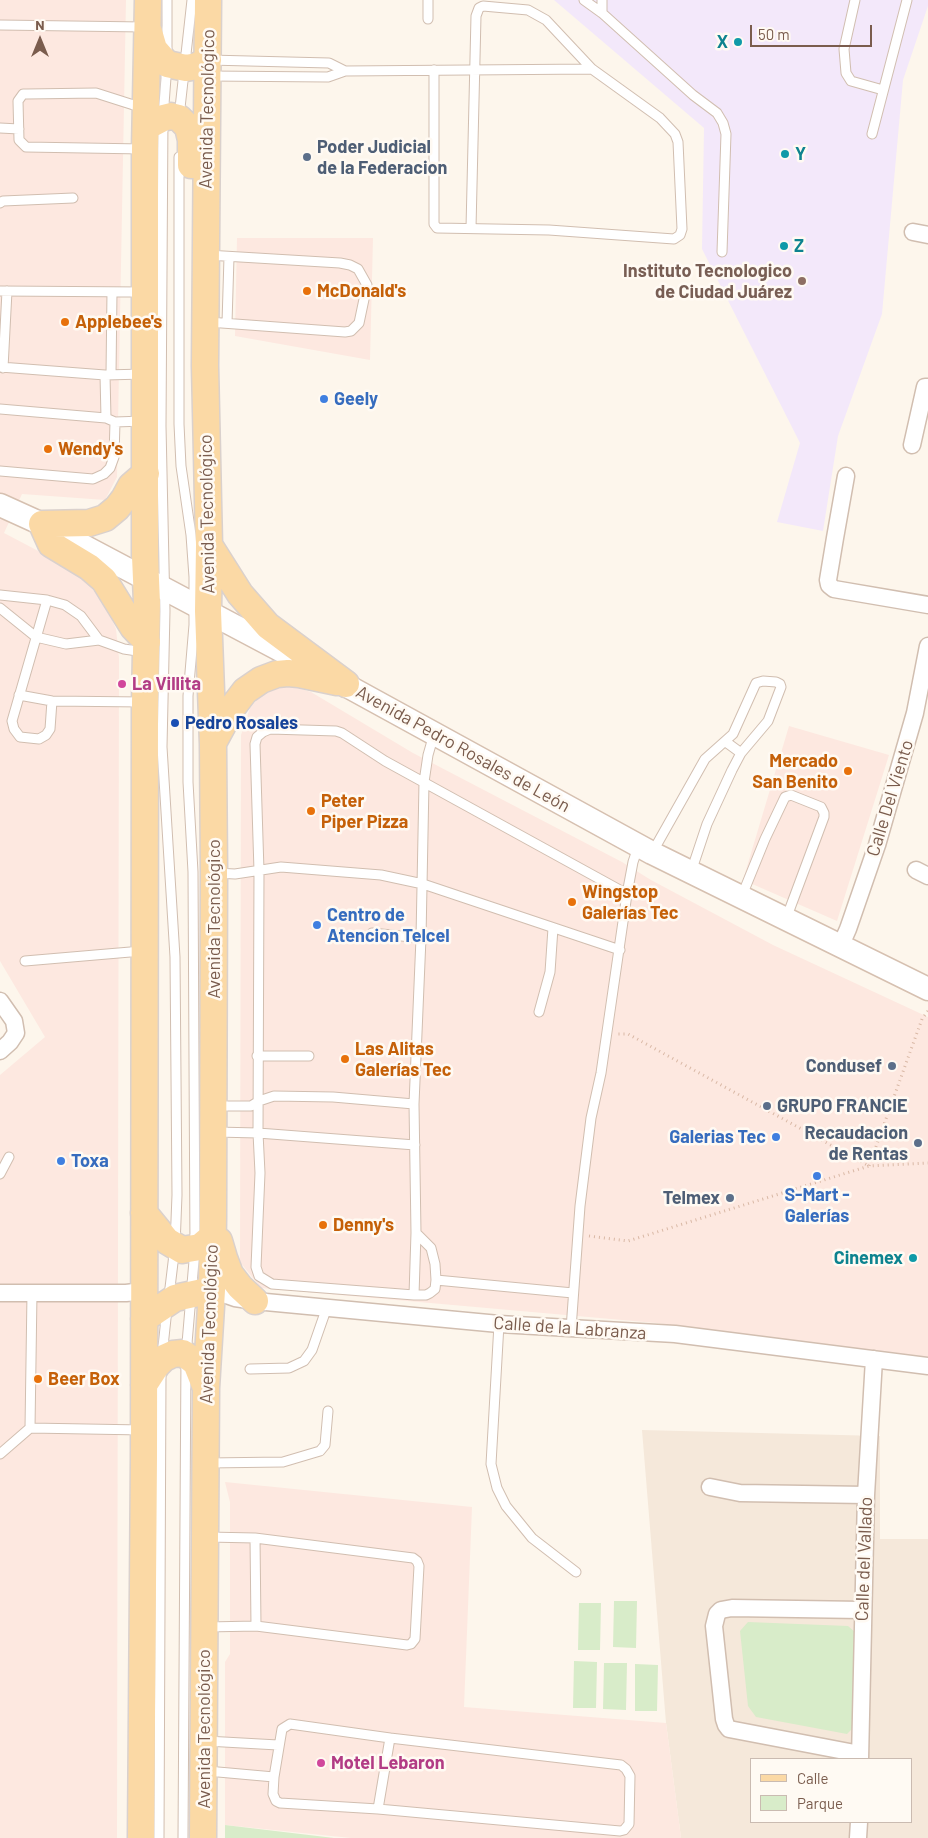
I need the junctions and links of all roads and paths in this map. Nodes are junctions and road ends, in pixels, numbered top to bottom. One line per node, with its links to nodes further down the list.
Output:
1 (148, 0): 13 (main road)
2 (167, 0): 15 (lane)
3 (192, 0): 15 (lane)
4 (208, 0): 15 (main road, Avenida Tecnológico)
5 (428, 0): 11 (lane)
6 (584, 0): 10 (lane)
7 (602, 0): 10 (lane)
8 (855, 0): 21 (lane)
9 (906, 0): 21 (lane)
10 (602, 13): 30 (lane)
11 (428, 19)
12 (0, 25): 13 (lane)
13 (147, 27): 15 (main road); 22 (main road)
14 (284, 60): 15 (lane); 19 (lane); 20 (lane)
15 (192, 67): 20 (lane); 22 (lane); 22 (lane); 31 (main road, Avenida Tecnológico)
16 (474, 69): 17 (lane); 18 (lane); 18 (lane); 29 (lane)
17 (434, 70): 19 (lane); 29 (lane)
18 (592, 70): 29 (lane)
19 (345, 71): 20 (lane)
20 (283, 77)
21 (883, 90): 25 (lane)
22 (160, 125): 24 (lane); 24 (lane); 34 (main road); 36 (main road); 51 (lane)
23 (0, 128): 24 (lane)
24 (19, 129)
25 (872, 134)
26 (179, 148): 56 (lane)
27 (73, 198): 28 (lane)
28 (0, 203)
29 (470, 228)
30 (722, 252)
31 (217, 256): 35 (main road, Avenida Tecnológico); 35 (lane)
32 (4, 291): 33 (lane); 37 (lane)
33 (112, 292): 34 (lane); 39 (lane)
34 (146, 292): 38 (main road)
35 (216, 322): 36 (main road, Avenida Tecnológico)
36 (205, 366): 50 (main road, Avenida Tecnológico)
37 (2, 367): 39 (lane)
38 (147, 374): 39 (lane); 43 (main road)
39 (108, 375): 42 (lane)
40 (928, 387): 44 (street)
41 (0, 409): 42 (lane)
42 (110, 420): 43 (lane); 45 (lane)
43 (146, 421): 46 (main road)
44 (912, 445)
45 (0, 471)
46 (146, 473): 49 (main road); 51 (main road)
47 (846, 476): 54 (street)
48 (0, 505): 49 (main road, Avenida Pedro Rosales de León)
49 (42, 524): 51 (main road, Avenida Pedro Rosales de León); 60 (main road)
50 (209, 545): 56 (main road, Avenida Tecnológico); 61 (main road)
51 (155, 584): 56 (main road, Avenida Pedro Rosales de León); 60 (main road); 106 (lane)
52 (0, 595): 53 (lane)
53 (47, 600): 57 (lane); 58 (lane)
54 (928, 605)
55 (0, 608): 57 (lane)
56 (201, 608): 61 (main road, Avenida Pedro Rosales de León); 67 (main road, Avenida Tecnológico); 106 (lane)
57 (36, 637): 58 (lane); 62 (lane)
58 (99, 640): 60 (lane)
59 (928, 646): 81 (street, Calle Del Viento)
60 (146, 647): 64 (main road)
61 (346, 684): 65 (main road, Avenida Pedro Rosales de León); 67 (main road)
62 (19, 695): 63 (lane); 63 (lane)
63 (52, 701): 64 (lane)
64 (145, 702): 83 (main road)
65 (434, 733): 69 (lane); 70 (main road, Avenida Pedro Rosales de León)
66 (726, 742): 68 (lane); 68 (lane); 70 (lane)
67 (213, 744): 72 (main road, Avenida Tecnológico)
68 (741, 752): 73 (lane)
69 (424, 782): 71 (lane); 74 (lane); 75 (lane)
70 (646, 849): 73 (main road, Avenida Pedro Rosales de León); 75 (lane)
71 (259, 871): 72 (lane); 74 (lane); 91 (lane)
72 (214, 873): 95 (main road, Avenida Tecnológico)
73 (691, 873): 76 (main road, Avenida Pedro Rosales de León)
74 (423, 884): 78 (lane); 80 (lane)
75 (627, 894): 82 (lane)
76 (741, 898): 77 (main road, Avenida Pedro Rosales de León); 77 (lane)
77 (786, 920): 81 (main road, Avenida Pedro Rosales de León)
78 (553, 928): 82 (lane); 88 (lane)
79 (372, 933): 80 (lane)
80 (421, 938): 94 (lane)
81 (840, 947): 85 (main road, Avenida Pedro Rosales de León)
82 (620, 950): 89 (lane)
83 (144, 951): 84 (lane); 103 (main road)
84 (25, 961)
85 (928, 990)
86 (0, 1002): 90 (street)
87 (928, 1011): 101 (path)
88 (539, 1012)
89 (607, 1034): 101 (path); 105 (lane)
90 (0, 1051)
91 (257, 1056): 92 (lane); 93 (lane)
92 (310, 1056)
93 (259, 1101): 94 (lane); 95 (lane); 97 (lane)
94 (414, 1104): 98 (lane)
95 (213, 1106): 96 (main road, Avenida Tecnológico)
96 (213, 1132): 97 (lane); 106 (main road, Avenida Tecnológico)
97 (258, 1133): 98 (lane); 113 (lane)
98 (415, 1145): 104 (lane)
99 (9, 1157): 102 (lane)
100 (928, 1163): 101 (path)
101 (869, 1166): 105 (path)
102 (0, 1174)
103 (144, 1213): 106 (main road); 108 (main road)
104 (416, 1233): 107 (lane); 113 (lane)
105 (578, 1236): 111 (lane)
106 (199, 1237): 110 (main road, Avenida Tecnológico); 110 (lane); 114 (main road)
107 (436, 1280): 111 (lane); 113 (lane)
108 (144, 1291): 109 (street); 110 (main road); 116 (main road)
109 (32, 1293): 112 (street); 126 (lane)
110 (187, 1293): 114 (street, Calle de la Labranza); 116 (main road); 119 (lane); 119 (lane); 124 (main road, Avenida Tecnológico)
111 (573, 1293): 118 (lane)
112 (0, 1294)
113 (414, 1295)
114 (255, 1301): 115 (street, Calle de la Labranza)
115 (327, 1307): 117 (street, Calle de la Labranza); 122 (lane)
116 (144, 1319): 123 (main road)
117 (499, 1324): 118 (street, Calle de la Labranza); 134 (lane)
118 (571, 1329): 120 (street, Calle de la Labranza)
119 (173, 1358): 123 (main road); 124 (main road); 147 (lane); 148 (lane)
120 (874, 1359): 121 (street, Calle de la Labranza); 131 (street, Calle del Vallado)
121 (928, 1366)
122 (250, 1369)
123 (144, 1385): 127 (main road)
124 (206, 1388): 129 (main road, Avenida Tecnológico)
125 (328, 1411): 129 (lane)
126 (30, 1428): 127 (lane); 128 (lane)
127 (144, 1430): 146 (main road)
128 (0, 1454)
129 (205, 1462): 132 (main road, Avenida Tecnológico)
130 (710, 1487): 131 (street)
131 (866, 1495): 135 (street, Calle del Vallado)
132 (205, 1537): 133 (lane); 137 (main road, Avenida Tecnológico)
133 (255, 1538): 136 (lane); 136 (lane)
134 (576, 1572)
135 (862, 1610): 141 (street, Calle del Vallado); 141 (street)
136 (256, 1626): 137 (lane)
137 (204, 1627): 139 (main road, Avenida Tecnológico)
138 (390, 1738): 140 (lane); 144 (lane); 144 (lane)
139 (204, 1740): 140 (lane); 142 (main road, Avenida Tecnológico)
140 (278, 1745): 143 (lane)
141 (860, 1756)
142 (204, 1771): 143 (lane); 149 (main road, Avenida Tecnológico)
143 (274, 1777): 144 (lane)
144 (378, 1809)
145 (859, 1823): 150 (street)
146 (141, 1838)
147 (159, 1838)
148 (183, 1838)
149 (203, 1838)
150 (858, 1838)

